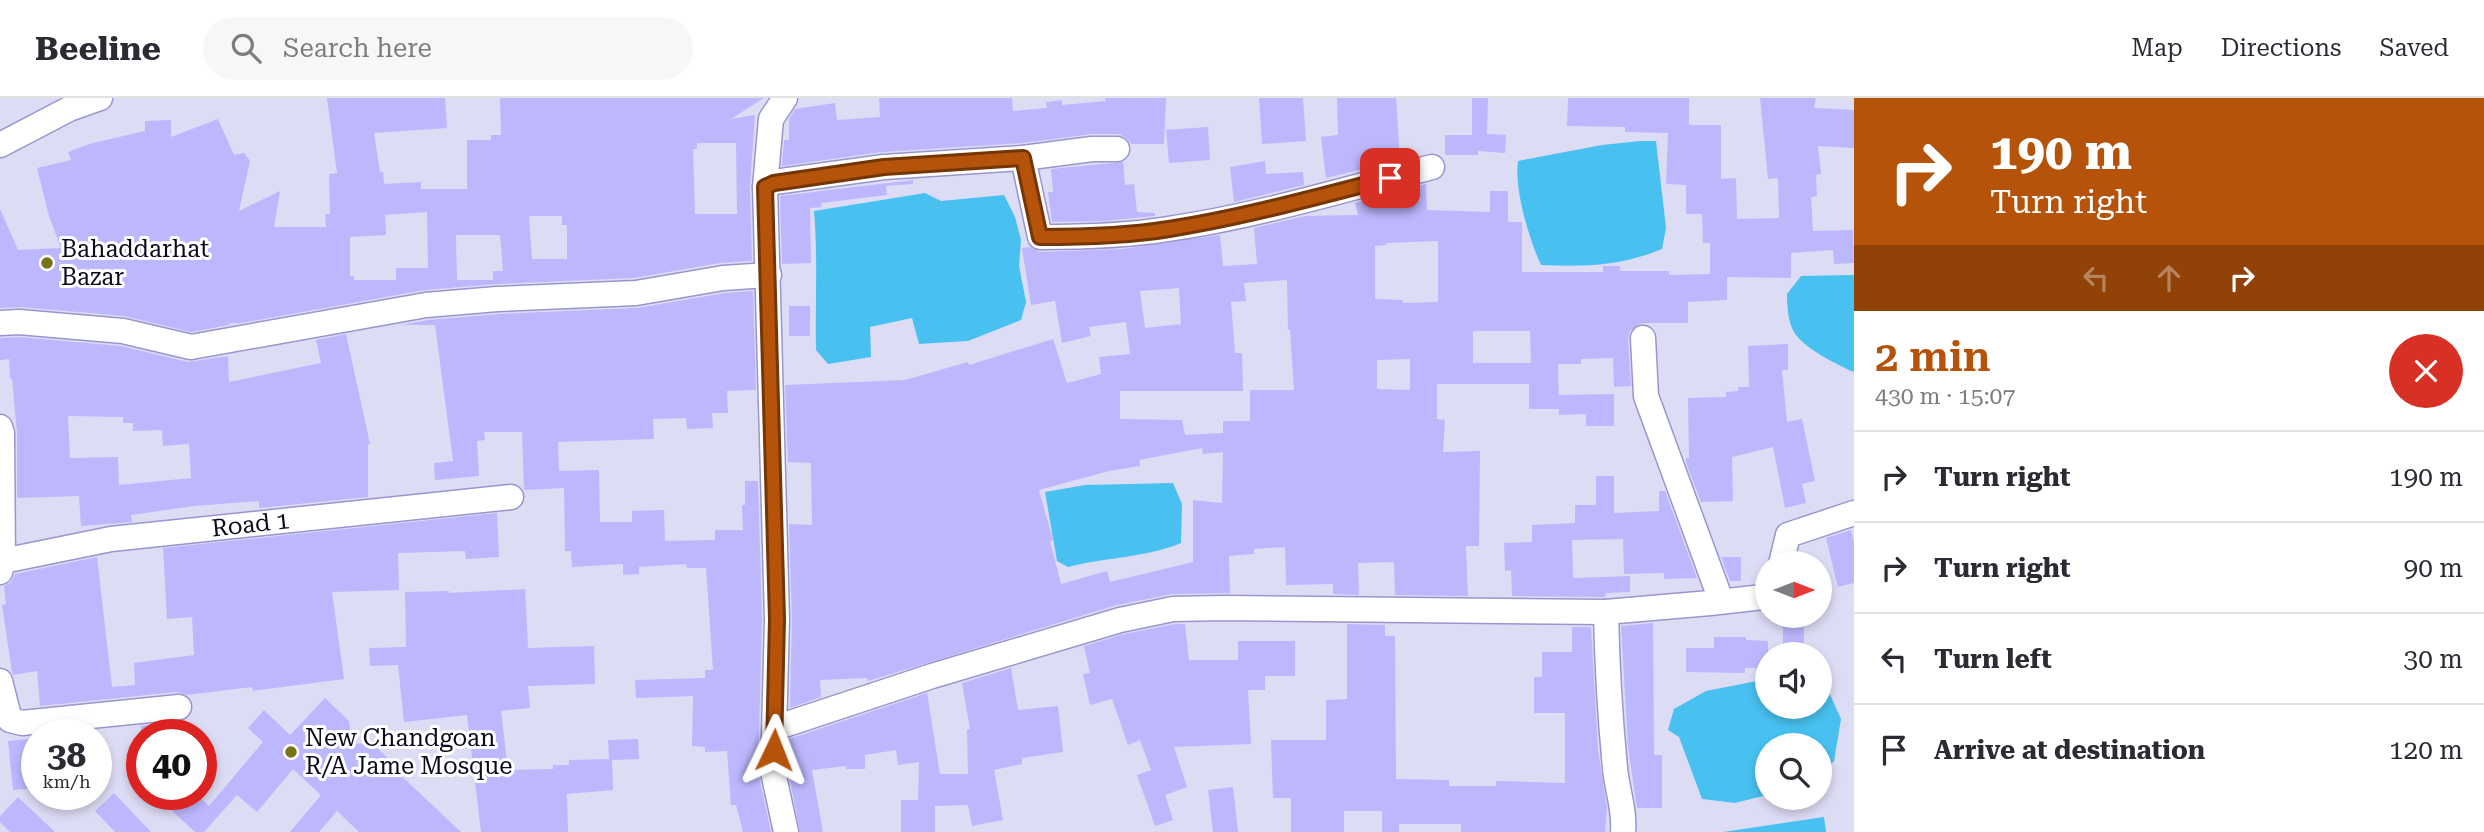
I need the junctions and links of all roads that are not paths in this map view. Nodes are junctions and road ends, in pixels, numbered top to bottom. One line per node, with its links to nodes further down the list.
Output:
1 (100, 98): 3 (street)
2 (785, 98): 7 (street)
3 (0, 145)
4 (1117, 149): 5 (street)
5 (1023, 158): 6 (street); 7 (street)
6 (1432, 167)
7 (765, 187): 8 (street)
8 (769, 275): 9 (street); 21 (street)
9 (0, 323)
10 (1643, 338): 17 (street)
11 (0, 427): 15 (street)
12 (511, 497): 15 (street, Road 1)
13 (1854, 513): 14 (street)
14 (1784, 551)
15 (2, 566)
16 (1755, 598): 17 (street)
17 (1718, 601): 18 (street)
18 (1606, 612): 21 (street); 23 (street)
19 (0, 681): 20 (street)
20 (178, 707)
21 (775, 728): 22 (street)
22 (786, 832)
23 (1623, 832)

